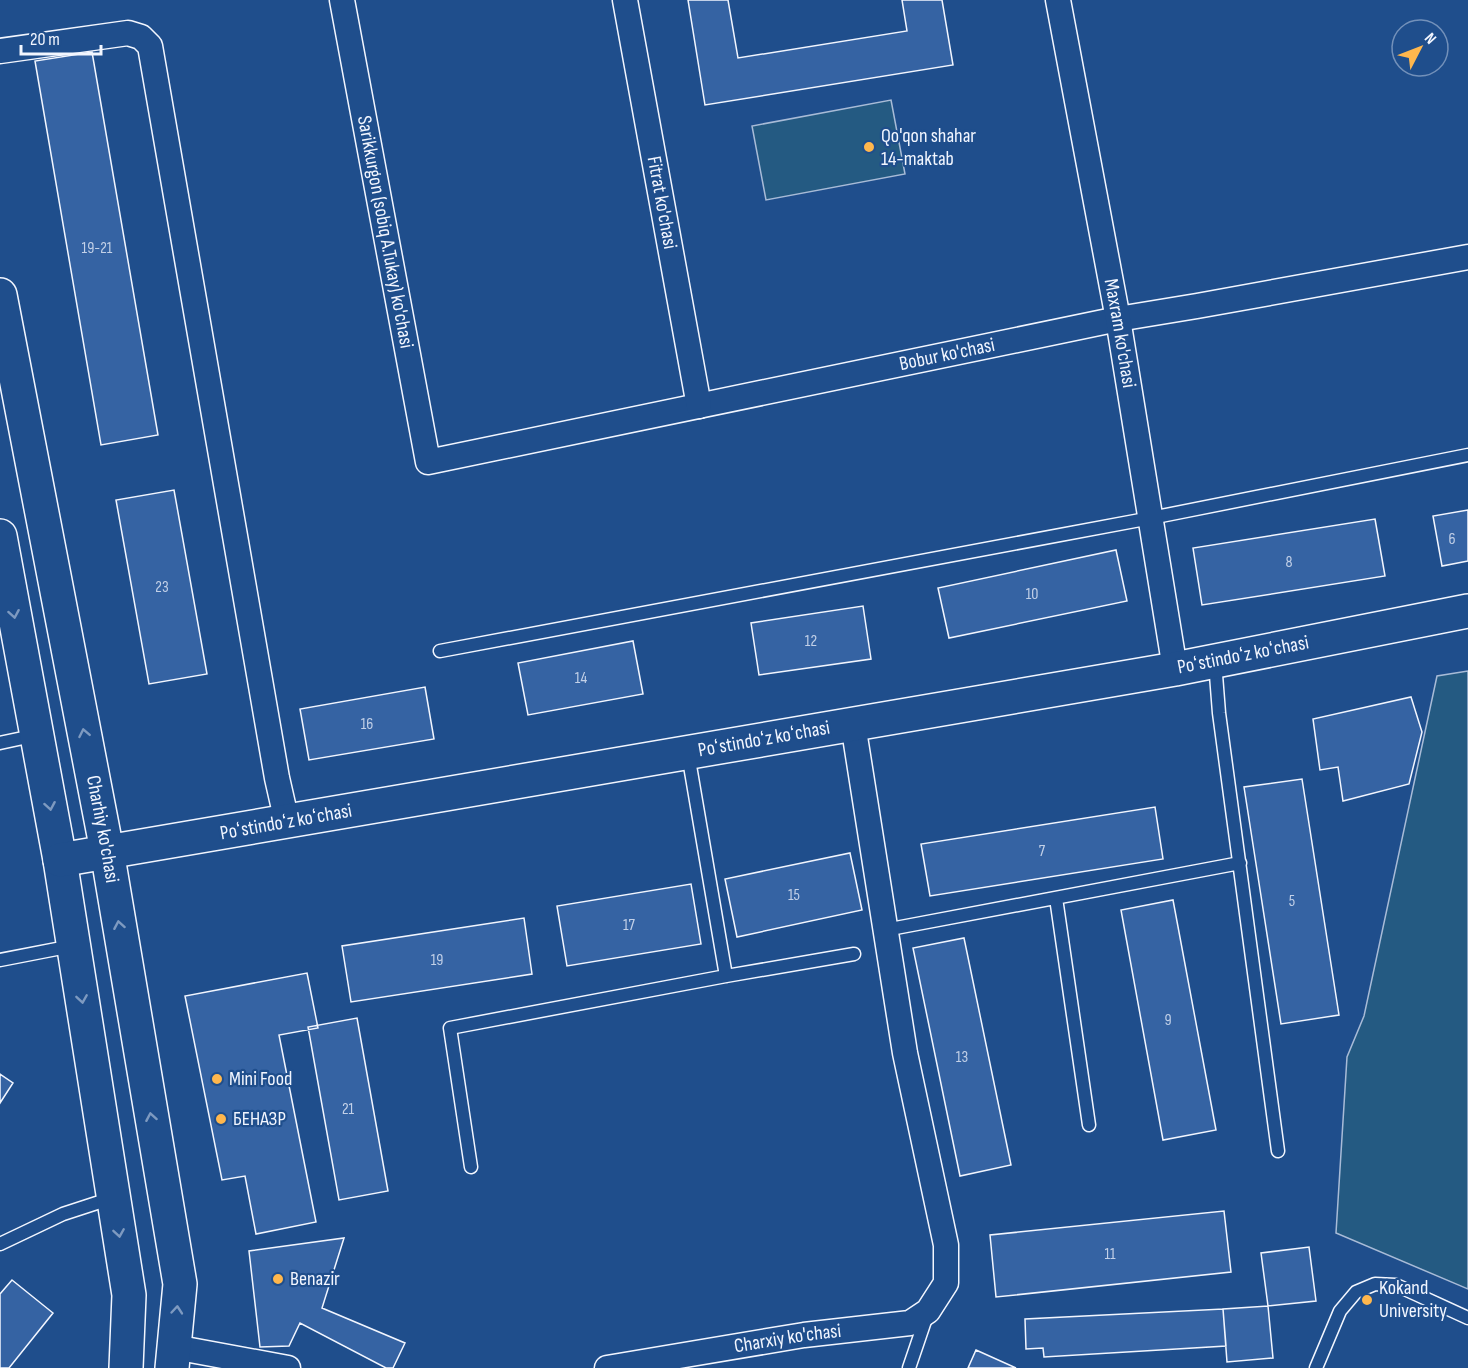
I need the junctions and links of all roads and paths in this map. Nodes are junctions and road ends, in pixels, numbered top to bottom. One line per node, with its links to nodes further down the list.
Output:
1 (342, 0): 10 (street, Sarikkurgon (sobiq A.Tukay) ko'chasi)
2 (625, 0): 8 (street, Fitrat ko'chasi)
3 (1058, 0): 7 (street, Maxram ko'chasi)
4 (0, 51): 21 (street)
5 (1468, 257): 7 (street, Bobur ko'chasi)
6 (0, 295): 22 (main road, Charhiy ko'chasi, one-way to 6)
7 (1118, 319): 8 (street, Bobur ko'chasi); 11 (street, Maxram ko'chasi)
8 (699, 406): 10 (street, Bobur ko'chasi)
9 (1468, 455): 11 (lane)
10 (428, 462)
11 (1151, 518): 14 (lane); 16 (street, Maxram ko'chasi)
12 (0, 536): 18 (main road, one-way to 18)
13 (1468, 611): 15 (main road, Poʻstindoʻz koʻchasi)
14 (440, 651)
15 (1214, 661): 16 (main road, Poʻstindoʻz koʻchasi); 24 (lane)
16 (1176, 669): 17 (main road, Poʻstindoʻz koʻchasi)
17 (853, 724): 20 (main road, Poʻstindoʻz koʻchasi); 26 (street)
18 (37, 735): 19 (lane); 23 (main road, one-way to 23)
19 (0, 743)
20 (688, 753): 21 (main road, Poʻstindoʻz koʻchasi); 30 (lane)
21 (287, 822): 22 (main road, Poʻstindoʻz koʻchasi)
22 (106, 851): 23 (main road, Poʻstindoʻz koʻchasi); 38 (main road, Charhiy ko'chasi, one-way to 22)
23 (60, 860): 27 (main road)
24 (1239, 863): 25 (lane); 32 (lane)
25 (1056, 898): 26 (lane); 31 (lane)
26 (885, 930): 36 (street)
27 (73, 945): 29 (lane); 34 (main road, one-way to 34)
28 (854, 954): 30 (lane)
29 (0, 960)
30 (726, 976): 33 (lane)
31 (1089, 1125)
32 (1278, 1151)
33 (471, 1167)
34 (114, 1197): 35 (lane); 40 (main road, one-way to 40)
35 (0, 1245)
36 (928, 1311): 39 (street, Charxiy ko'chasi); 43 (lane)
37 (1468, 1318): 44 (lane)
38 (173, 1357): 41 (street)
39 (634, 1366): 42 (street, Charxiy ko'chasi)
40 (126, 1368)
41 (288, 1368)
42 (608, 1368)
43 (909, 1368)
44 (1316, 1368)

